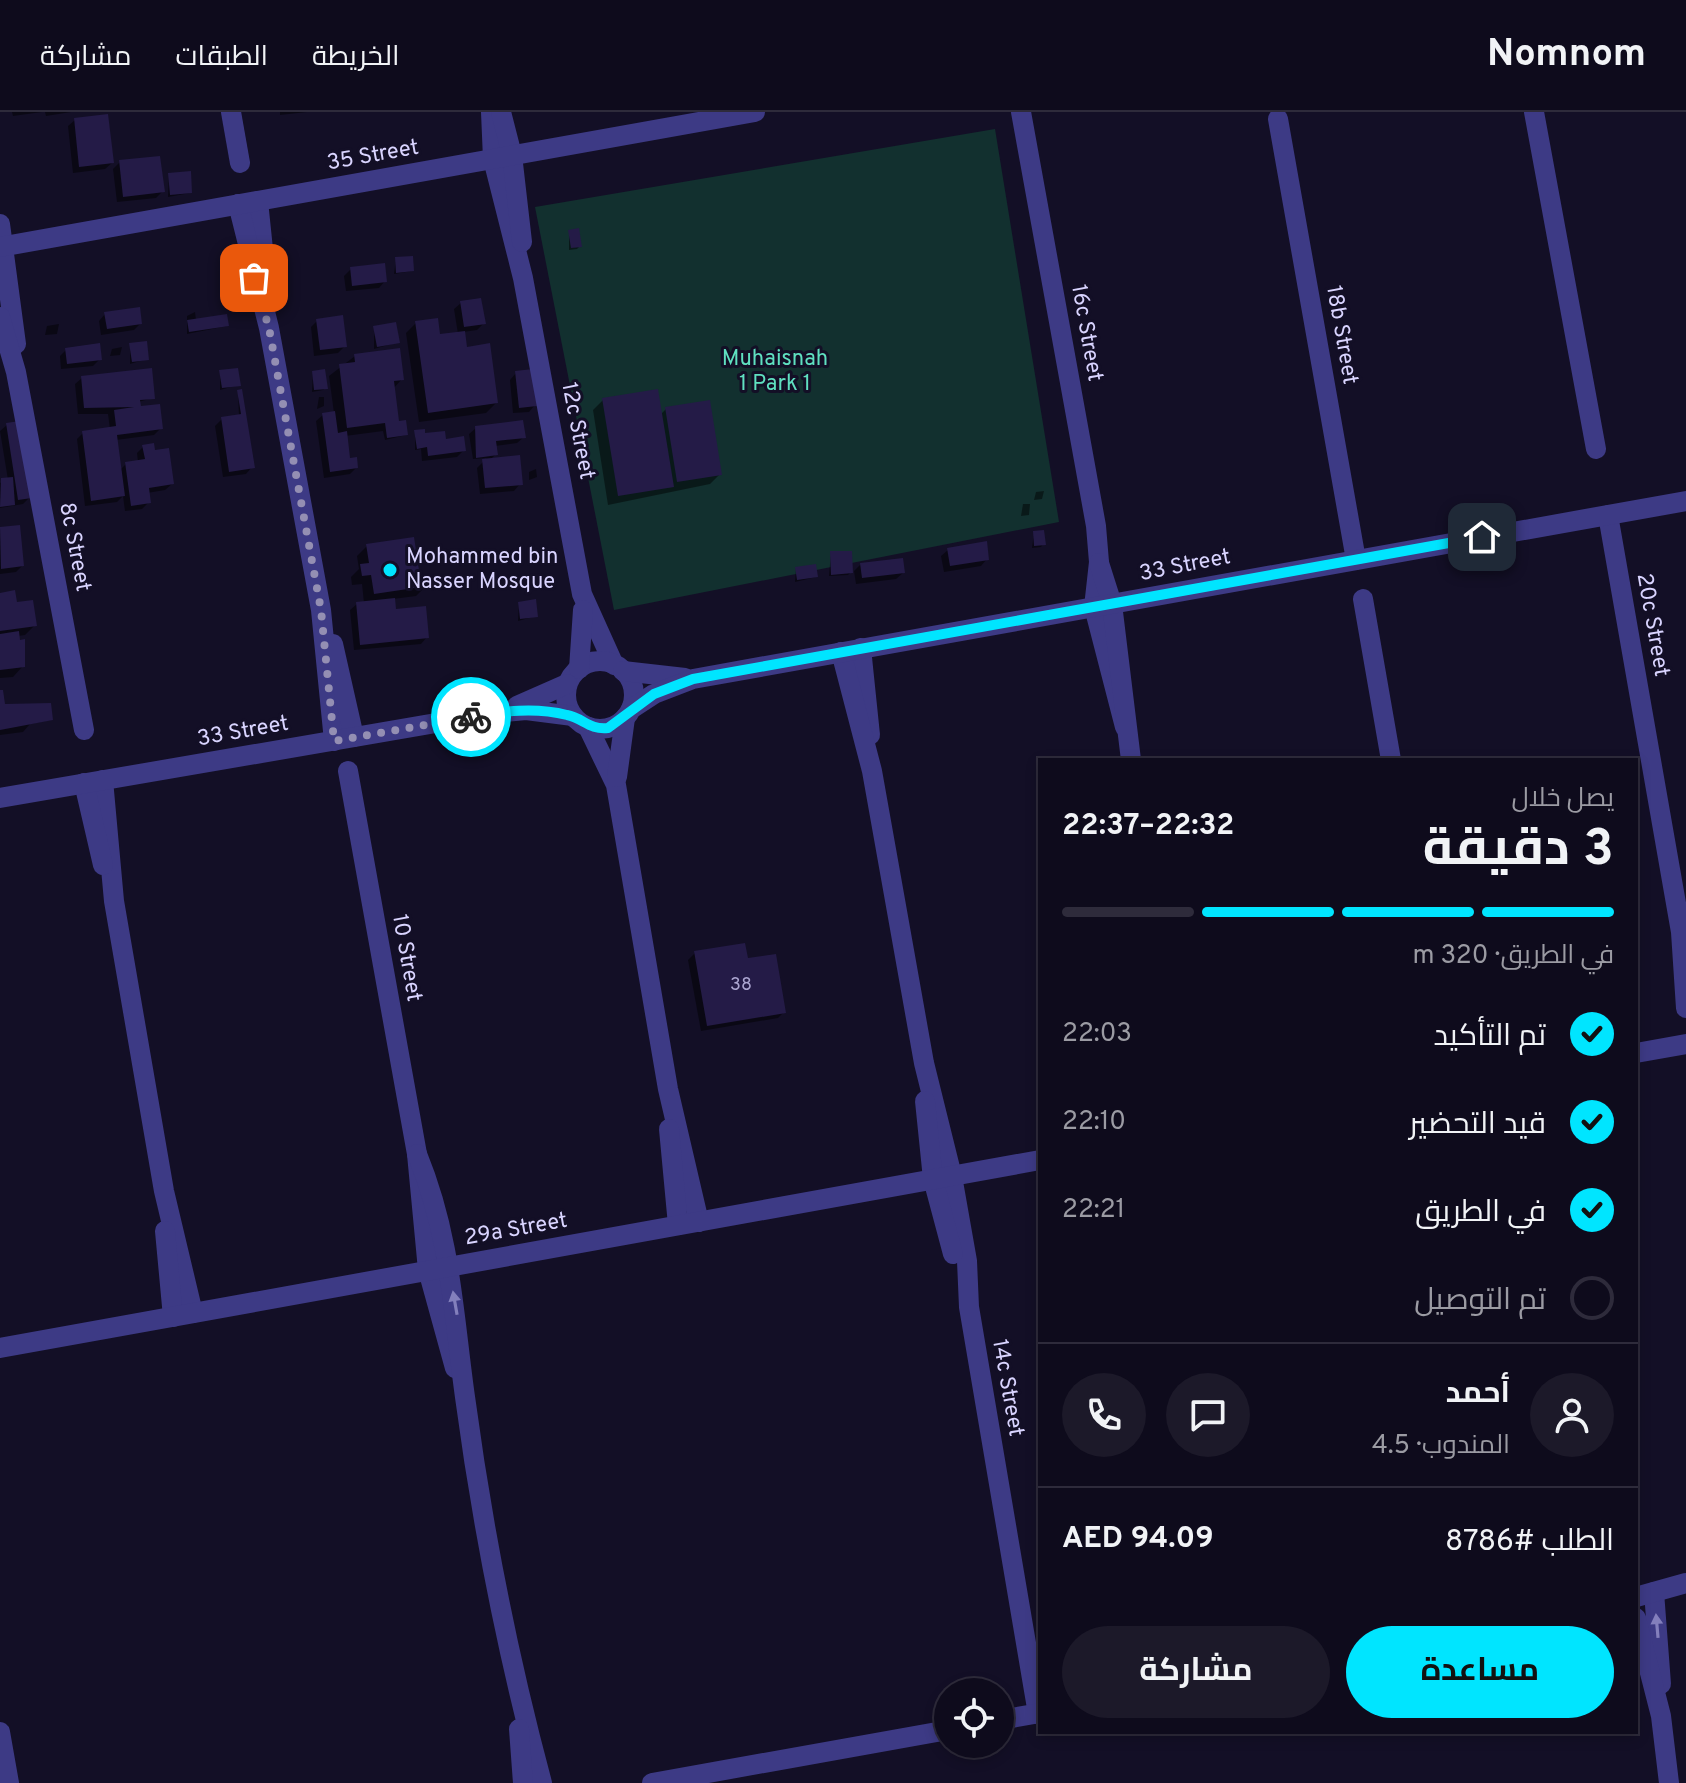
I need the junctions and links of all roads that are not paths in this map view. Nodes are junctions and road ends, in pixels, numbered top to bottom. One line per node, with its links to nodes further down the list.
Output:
1 (231, 112): 9 (street)
2 (491, 112): 8 (street, 12c Street)
3 (501, 112): 8 (street, 12c Street)
4 (1021, 112): 21 (street, 16c Street)
5 (1534, 112): 15 (street)
6 (748, 113): 8 (street, 35 Street)
7 (1278, 119): 18 (street, 18b Street)
8 (502, 157): 10 (street, 35 Street); 19 (street, 12c Street)
9 (240, 163)
10 (248, 203): 12 (street, 35 Street); 30 (street)
11 (0, 224): 12 (street, 8c Street)
12 (2, 246): 14 (street, 8c Street)
13 (0, 317): 14 (street, 8c Street)
14 (16, 372): 29 (street, 8c Street)
15 (1596, 449)
16 (1686, 501): 17 (street, 33 Street)
17 (1608, 515): 18 (street, 33 Street); 37 (street, 20c Street)
18 (1356, 560): 21 (street, 33 Street)
19 (582, 594): 23 (street, 12c Street); 24 (street, 12c Street)
20 (1363, 599): 32 (street)
21 (1103, 605): 22 (street, 33 Street); 31 (street, 16c Street)
22 (851, 650): 25 (street, 33 Street); 43 (street, 14c Street)
23 (619, 668): 24 (street); 25 (street, 33 Street); 27 (street)
24 (573, 676): 26 (street, 33 Street); 28 (street)
25 (693, 679): 27 (street, 33 Street)
26 (494, 713): 28 (street, 33 Street); 30 (street, 33 Street)
27 (628, 714): 28 (street); 35 (street)
28 (580, 721): 35 (street)
29 (84, 730)
30 (344, 739): 34 (street, 33 Street)
31 (1131, 758)
32 (1391, 758)
33 (348, 771): 46 (street, 10 Street)
34 (94, 782): 36 (street, 33 Street); 47 (street)
35 (616, 785): 41 (street)
36 (0, 798)
37 (1684, 938): 38 (street, 20c Street)
38 (1686, 1008)
39 (1686, 1044): 40 (street)
40 (1638, 1053)
41 (668, 1089): 44 (street); 45 (street)
42 (1038, 1160): 43 (street, 29a Street)
43 (943, 1178): 44 (street, 29a Street); 53 (street, 14c Street)
44 (699, 1222): 45 (street, 29a Street)
45 (678, 1225): 46 (street, 29a Street)
46 (438, 1269): 47 (street, 29a Street); 52 (street, 10 Street)
47 (183, 1315): 48 (street, 29a Street)
48 (0, 1348)
49 (1686, 1583): 50 (street)
50 (1645, 1595): 55 (street, one-way to 50)
51 (1638, 1626): 55 (street)
52 (519, 1697): 60 (street, 10 Street); 61 (street, 10 Street)
53 (1038, 1708)
54 (1038, 1714): 56 (street)
55 (1661, 1716): 63 (street)
56 (1014, 1718)
57 (0, 1732): 59 (street)
58 (934, 1733): 62 (street)
59 (9, 1783)
60 (523, 1783)
61 (542, 1783)
62 (652, 1783)
63 (1669, 1783)

